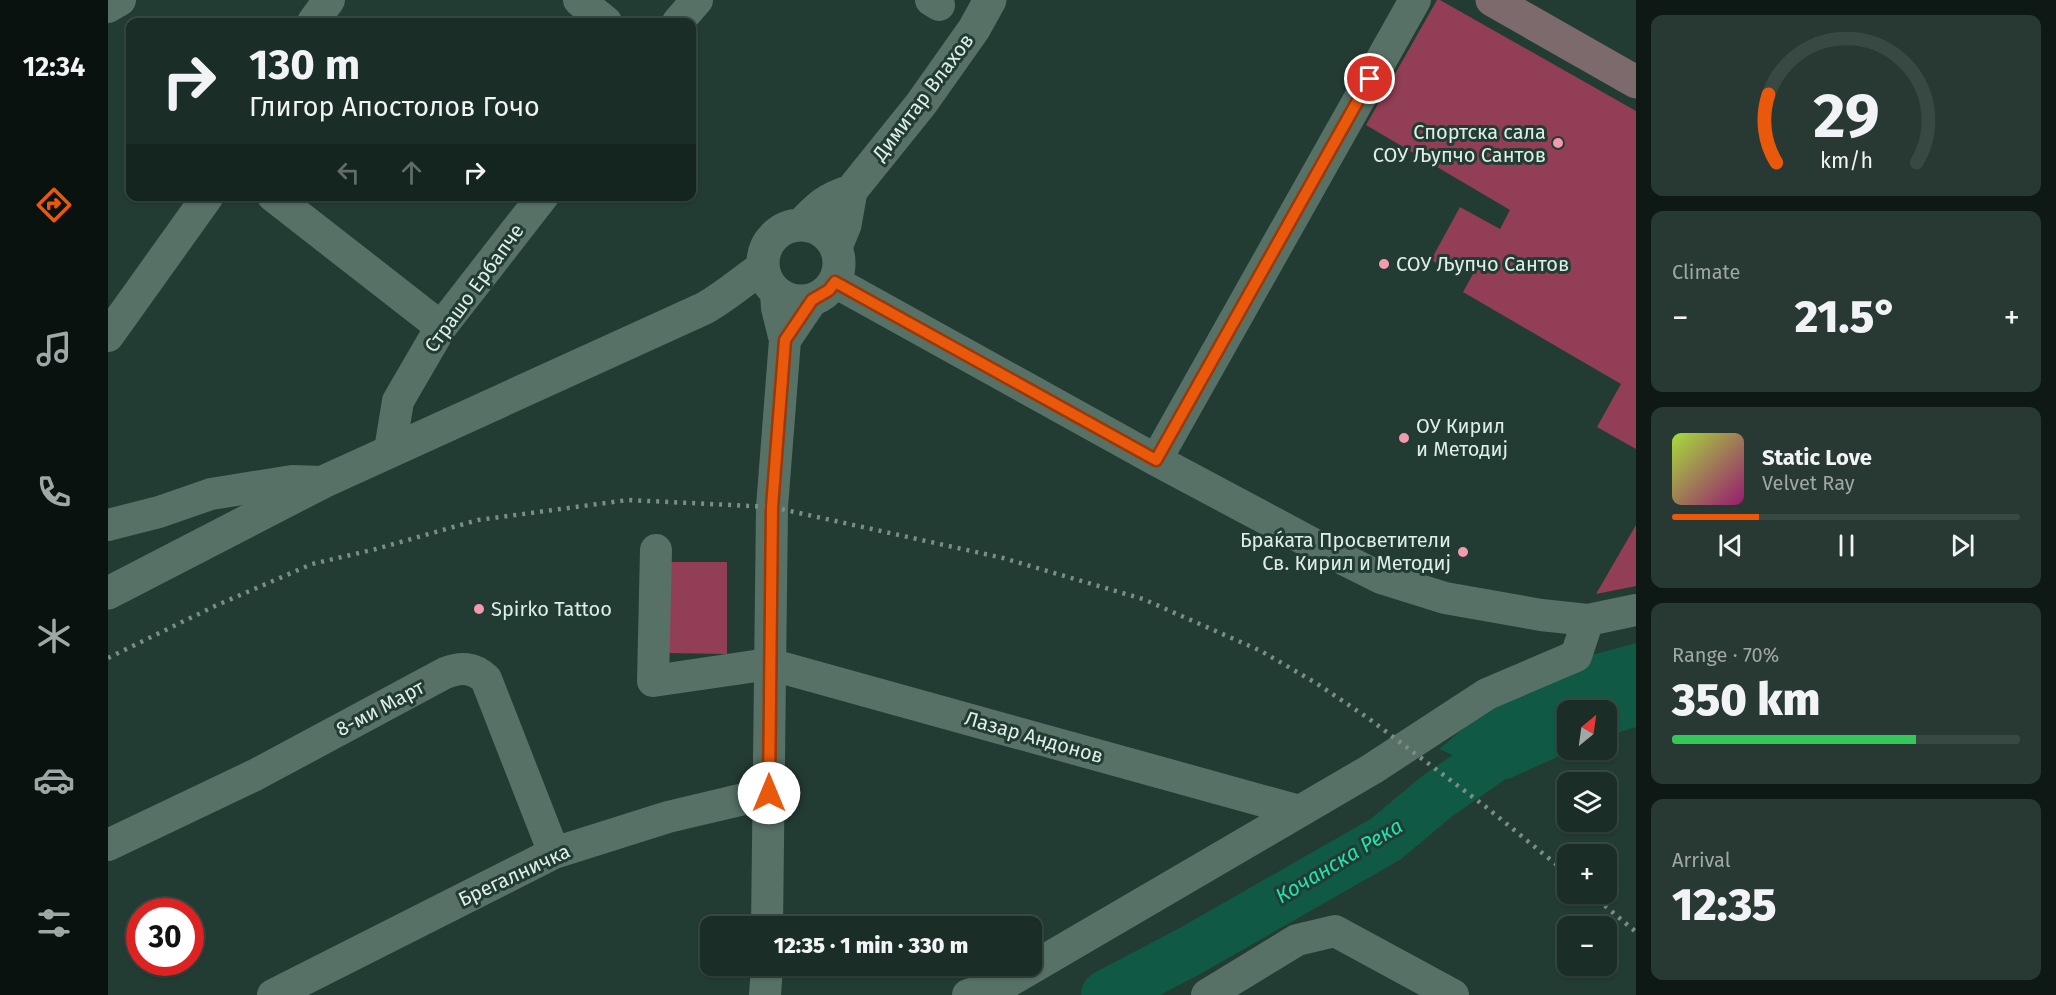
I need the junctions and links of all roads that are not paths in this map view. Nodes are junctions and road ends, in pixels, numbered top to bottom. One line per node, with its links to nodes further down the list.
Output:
1 (120, 0): 9 (street)
2 (329, 0): 10 (street)
3 (579, 0): 11 (street)
4 (697, 0): 12 (street)
5 (990, 0): 15 (street, Димитар Влахов)
6 (1415, 0): 27 (street)
7 (1492, 0): 14 (main road)
8 (1537, 0): 13 (main road)
9 (108, 7)
10 (316, 18)
11 (601, 18)
12 (681, 18)
13 (1636, 55)
14 (1636, 82)
15 (851, 191): 19 (street, Димитар Влахов); 20 (street, Димитар Влахов)
16 (204, 201): 24 (street)
17 (279, 201): 23 (street)
18 (539, 201): 23 (street, Страшо Ербапче)
19 (801, 225): 20 (street); 21 (street)
20 (836, 247): 22 (street)
21 (769, 281): 22 (street); 25 (street); 26 (street)
22 (824, 291): 25 (street); 27 (street)
23 (441, 327): 26 (street, Страшо Ербапче)
24 (108, 336)
25 (785, 340): 34 (street)
26 (390, 450): 28 (street)
27 (1156, 460): 33 (street)
28 (323, 482): 29 (street); 31 (street)
29 (108, 525)
30 (656, 550): 34 (street, Лазар Андонов)
31 (108, 593)
32 (1636, 610): 33 (street)
33 (1588, 620): 36 (street)
34 (770, 664): 35 (street); 36 (street, Лазар Андонов)
35 (769, 793): 38 (street, Брегалничка); 39 (street)
36 (1299, 811): 43 (street)
37 (108, 845): 38 (street, 8-ми Март)
38 (554, 853): 41 (street, Брегалничка)
39 (767, 916)
40 (766, 976): 42 (street)
41 (273, 995)
42 (765, 995)
43 (968, 995)
44 (1207, 995): 45 (street)
45 (1453, 995)

